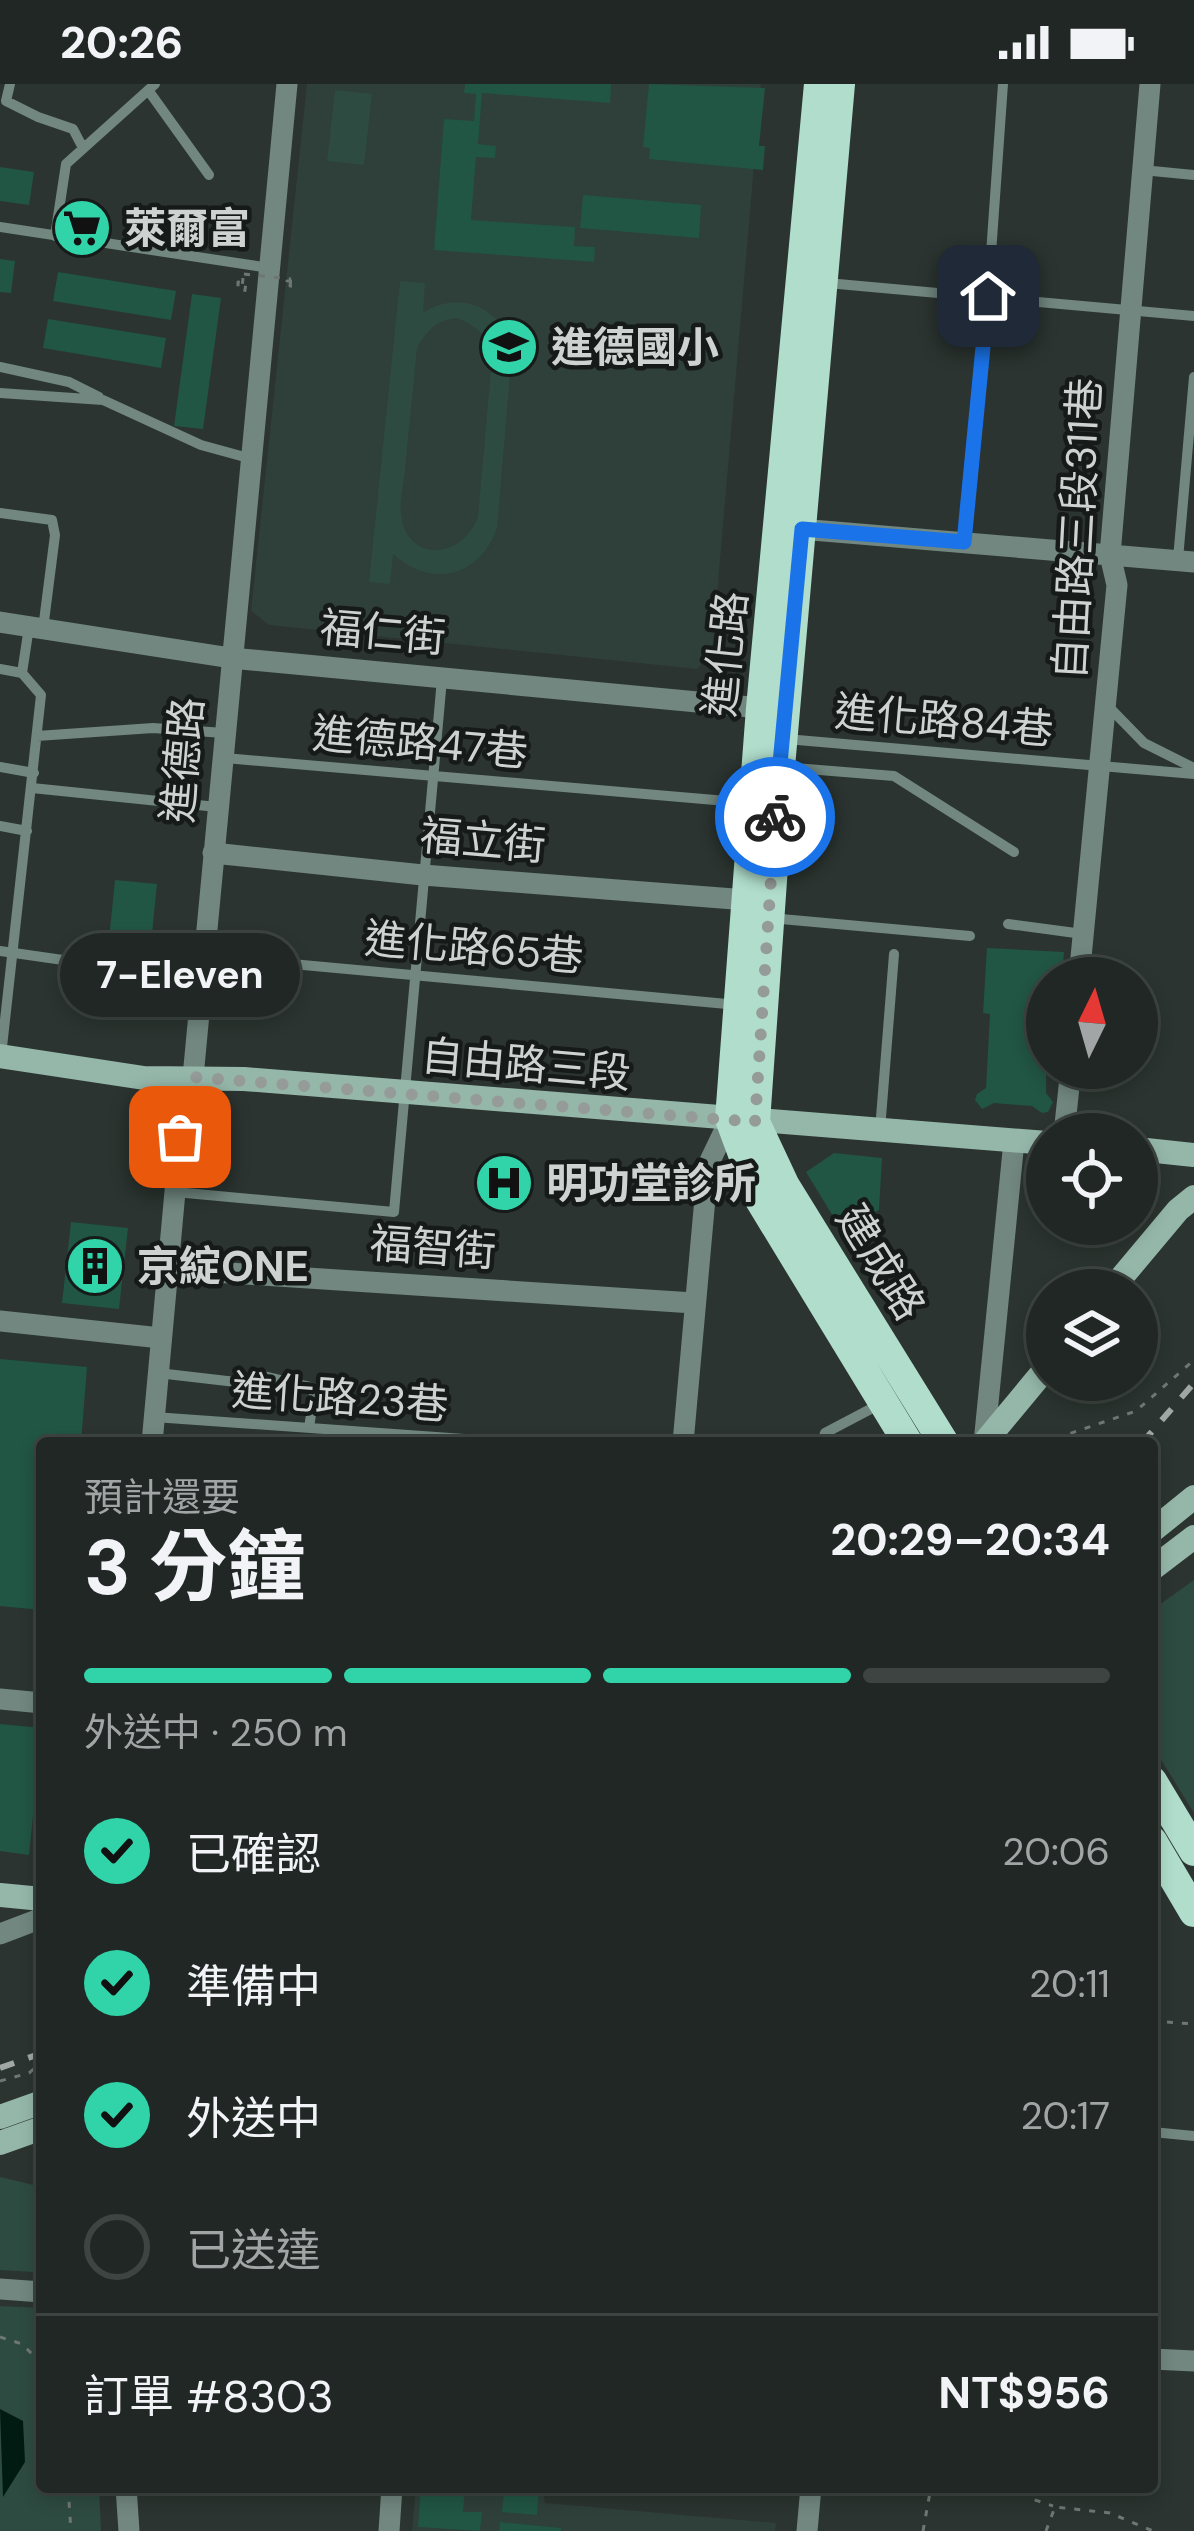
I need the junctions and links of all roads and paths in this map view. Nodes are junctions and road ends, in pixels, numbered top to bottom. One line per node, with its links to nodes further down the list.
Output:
1 (10, 84): 8 (lane)
2 (287, 84): 14 (street, 進德路)
3 (819, 84): 29 (main road, 進化路)
4 (840, 84): 15 (main road, 進化路)
5 (1003, 84): 17 (lane)
6 (1150, 84): 9 (street, 自由路三段311巷)
7 (152, 87): 8 (lane); 11 (lane)
8 (83, 148): 13 (lane)
9 (1142, 170): 10 (lane); 18 (street, 自由路三段311巷)
10 (1194, 175)
11 (209, 176)
12 (0, 227): 13 (lane)
13 (55, 236): 14 (lane)
14 (285, 278): 16 (path, bridge); 26 (street, 進德路)
15 (824, 283): 17 (lane); 29 (main road, 進化路)
16 (244, 296)
17 (988, 296): 18 (lane); 30 (lane)
18 (1130, 310): 19 (lane); 31 (street, 自由路三段311巷)
19 (1194, 316)
20 (0, 367): 24 (lane)
21 (1194, 377): 23 (lane)
22 (0, 393): 24 (lane)
23 (1193, 395): 25 (lane)
24 (103, 400): 26 (lane)
25 (1191, 443): 27 (lane)
26 (252, 459): 35 (street, 進德路)
27 (1188, 491): 32 (lane)
28 (0, 513): 34 (lane)
29 (791, 528): 30 (street); 40 (main road, 進化路); 43 (main road, 進化路)
30 (964, 542): 31 (street)
31 (1110, 555): 32 (street); 39 (street, 自由路三段311巷)
32 (1186, 561)
33 (0, 622): 34 (street, 福仁街)
34 (36, 628): 35 (street, 福仁街); 37 (lane)
35 (231, 658): 38 (street, 福仁街); 41 (street, 進德路)
36 (0, 669): 37 (lane)
37 (22, 673): 42 (lane)
38 (443, 676): 40 (street, 福仁街); 49 (lane)
39 (1105, 703): 45 (street, 自由路三段311巷); 47 (lane)
40 (761, 708): 51 (main road, 進化路)
41 (224, 733): 42 (lane); 44 (street, 進德路)
42 (37, 736): 48 (lane)
43 (781, 753): 45 (lane, 進化路84巷); 55 (lane, 進化路84巷); 58 (main road, 進化路)
44 (222, 758): 49 (lane, 進德路47巷); 52 (street, 進德路)
45 (1100, 766): 47 (lane, 進化路84巷); 60 (street, 自由路三段311巷)
46 (0, 767): 48 (lane)
47 (1194, 771)
48 (34, 773): 50 (lane)
49 (432, 777): 51 (lane, 進德路47巷); 57 (lane)
50 (32, 788): 52 (lane); 54 (lane)
51 (754, 804): 58 (main road, 進化路)
52 (217, 807): 56 (street, 進德路)
53 (0, 826): 54 (lane)
54 (27, 831): 62 (lane)
55 (1014, 851)
56 (213, 853): 57 (street, 福立街); 64 (street, 進德路)
57 (423, 874): 58 (street, 福立街); 66 (lane)
58 (757, 909): 61 (lane); 68 (main road, 進化路); 72 (main road, 進化路)
59 (1008, 924): 60 (lane)
60 (1083, 934): 65 (street, 自由路三段311巷)
61 (970, 936)
62 (6, 952): 67 (lane); 69 (lane)
63 (894, 954): 73 (lane)
64 (204, 956): 66 (lane, 進化路65巷); 67 (street, 進德路)
65 (1081, 957)
66 (414, 974): 68 (lane, 進化路65巷); 71 (lane)
67 (202, 980): 70 (street, 進德路)
68 (739, 1005): 72 (main road, 進化路)
69 (1, 1056): 70 (street, 自由路三段)
70 (193, 1077): 71 (street, 自由路三段); 78 (street, 進德路)
71 (405, 1093): 72 (street, 自由路三段); 78 (lane)
72 (742, 1120): 73 (street, 自由路三段); 82 (street, 進化路); 88 (main road, 建成路); 96 (main road, 建成路)
73 (880, 1130): 74 (street, 自由路三段)
74 (1014, 1141): 75 (street, 自由路三段); 97 (street)
75 (1026, 1142)
76 (1158, 1152): 77 (street)
77 (1194, 1155)
78 (175, 1192): 80 (street, 進德路)
79 (1194, 1197): 81 (street)
80 (168, 1269): 82 (street, 福智街); 84 (street, 進德路)
81 (1129, 1269)
82 (694, 1303): 93 (street, 進化路)
83 (0, 1321): 84 (street)
84 (161, 1338): 86 (street, 進德路)
85 (1194, 1360): 99 (path)
86 (158, 1372): 89 (street, 進德路); 90 (lane)
87 (1026, 1392): 98 (street)
88 (884, 1401): 94 (lane); 95 (main road, 建成路)
89 (154, 1417): 90 (lane, 進化路23巷); 91 (street, 進德路)
90 (309, 1428): 92 (lane, 進化路23巷)
91 (152, 1437)
92 (392, 1437)
93 (683, 1437)
94 (824, 1437)
95 (905, 1437)
96 (940, 1437)
97 (985, 1437)
98 (989, 1437)
99 (1060, 1437)
100 (1194, 1497): 101 (street)
101 (1158, 1526)
102 (1194, 1537): 103 (street)
103 (1158, 1564)
104 (0, 1699): 105 (street)
105 (36, 1702)
106 (1158, 1803): 107 (main road)
107 (1171, 1853): 110 (main road)
108 (0, 1895): 109 (street)
109 (36, 1898)
110 (1194, 1912)
111 (36, 1920): 112 (street)
112 (0, 1934)
113 (1158, 2021): 114 (path)
114 (1194, 2024)
115 (36, 2067): 116 (path)
116 (0, 2081)
117 (36, 2104): 118 (street)
118 (0, 2117)
119 (36, 2130): 122 (street)
120 (1158, 2133): 121 (lane)
121 (1194, 2136)
122 (0, 2143)
123 (0, 2289): 124 (street)
124 (36, 2292)
125 (0, 2337): 126 (path)
126 (36, 2358)
127 (1158, 2359): 128 (street)
128 (1194, 2361)
129 (68, 2493): 136 (path)
130 (126, 2493): 137 (street)
131 (392, 2493): 138 (street)
132 (810, 2493): 139 (street)
133 (930, 2493): 140 (path)
134 (1031, 2493): 135 (path)
135 (1055, 2507): 141 (path); 142 (path)
136 (71, 2531)
137 (128, 2531)
138 (389, 2531)
139 (807, 2531)
140 (923, 2531)
141 (1046, 2531)
142 (1153, 2531)

